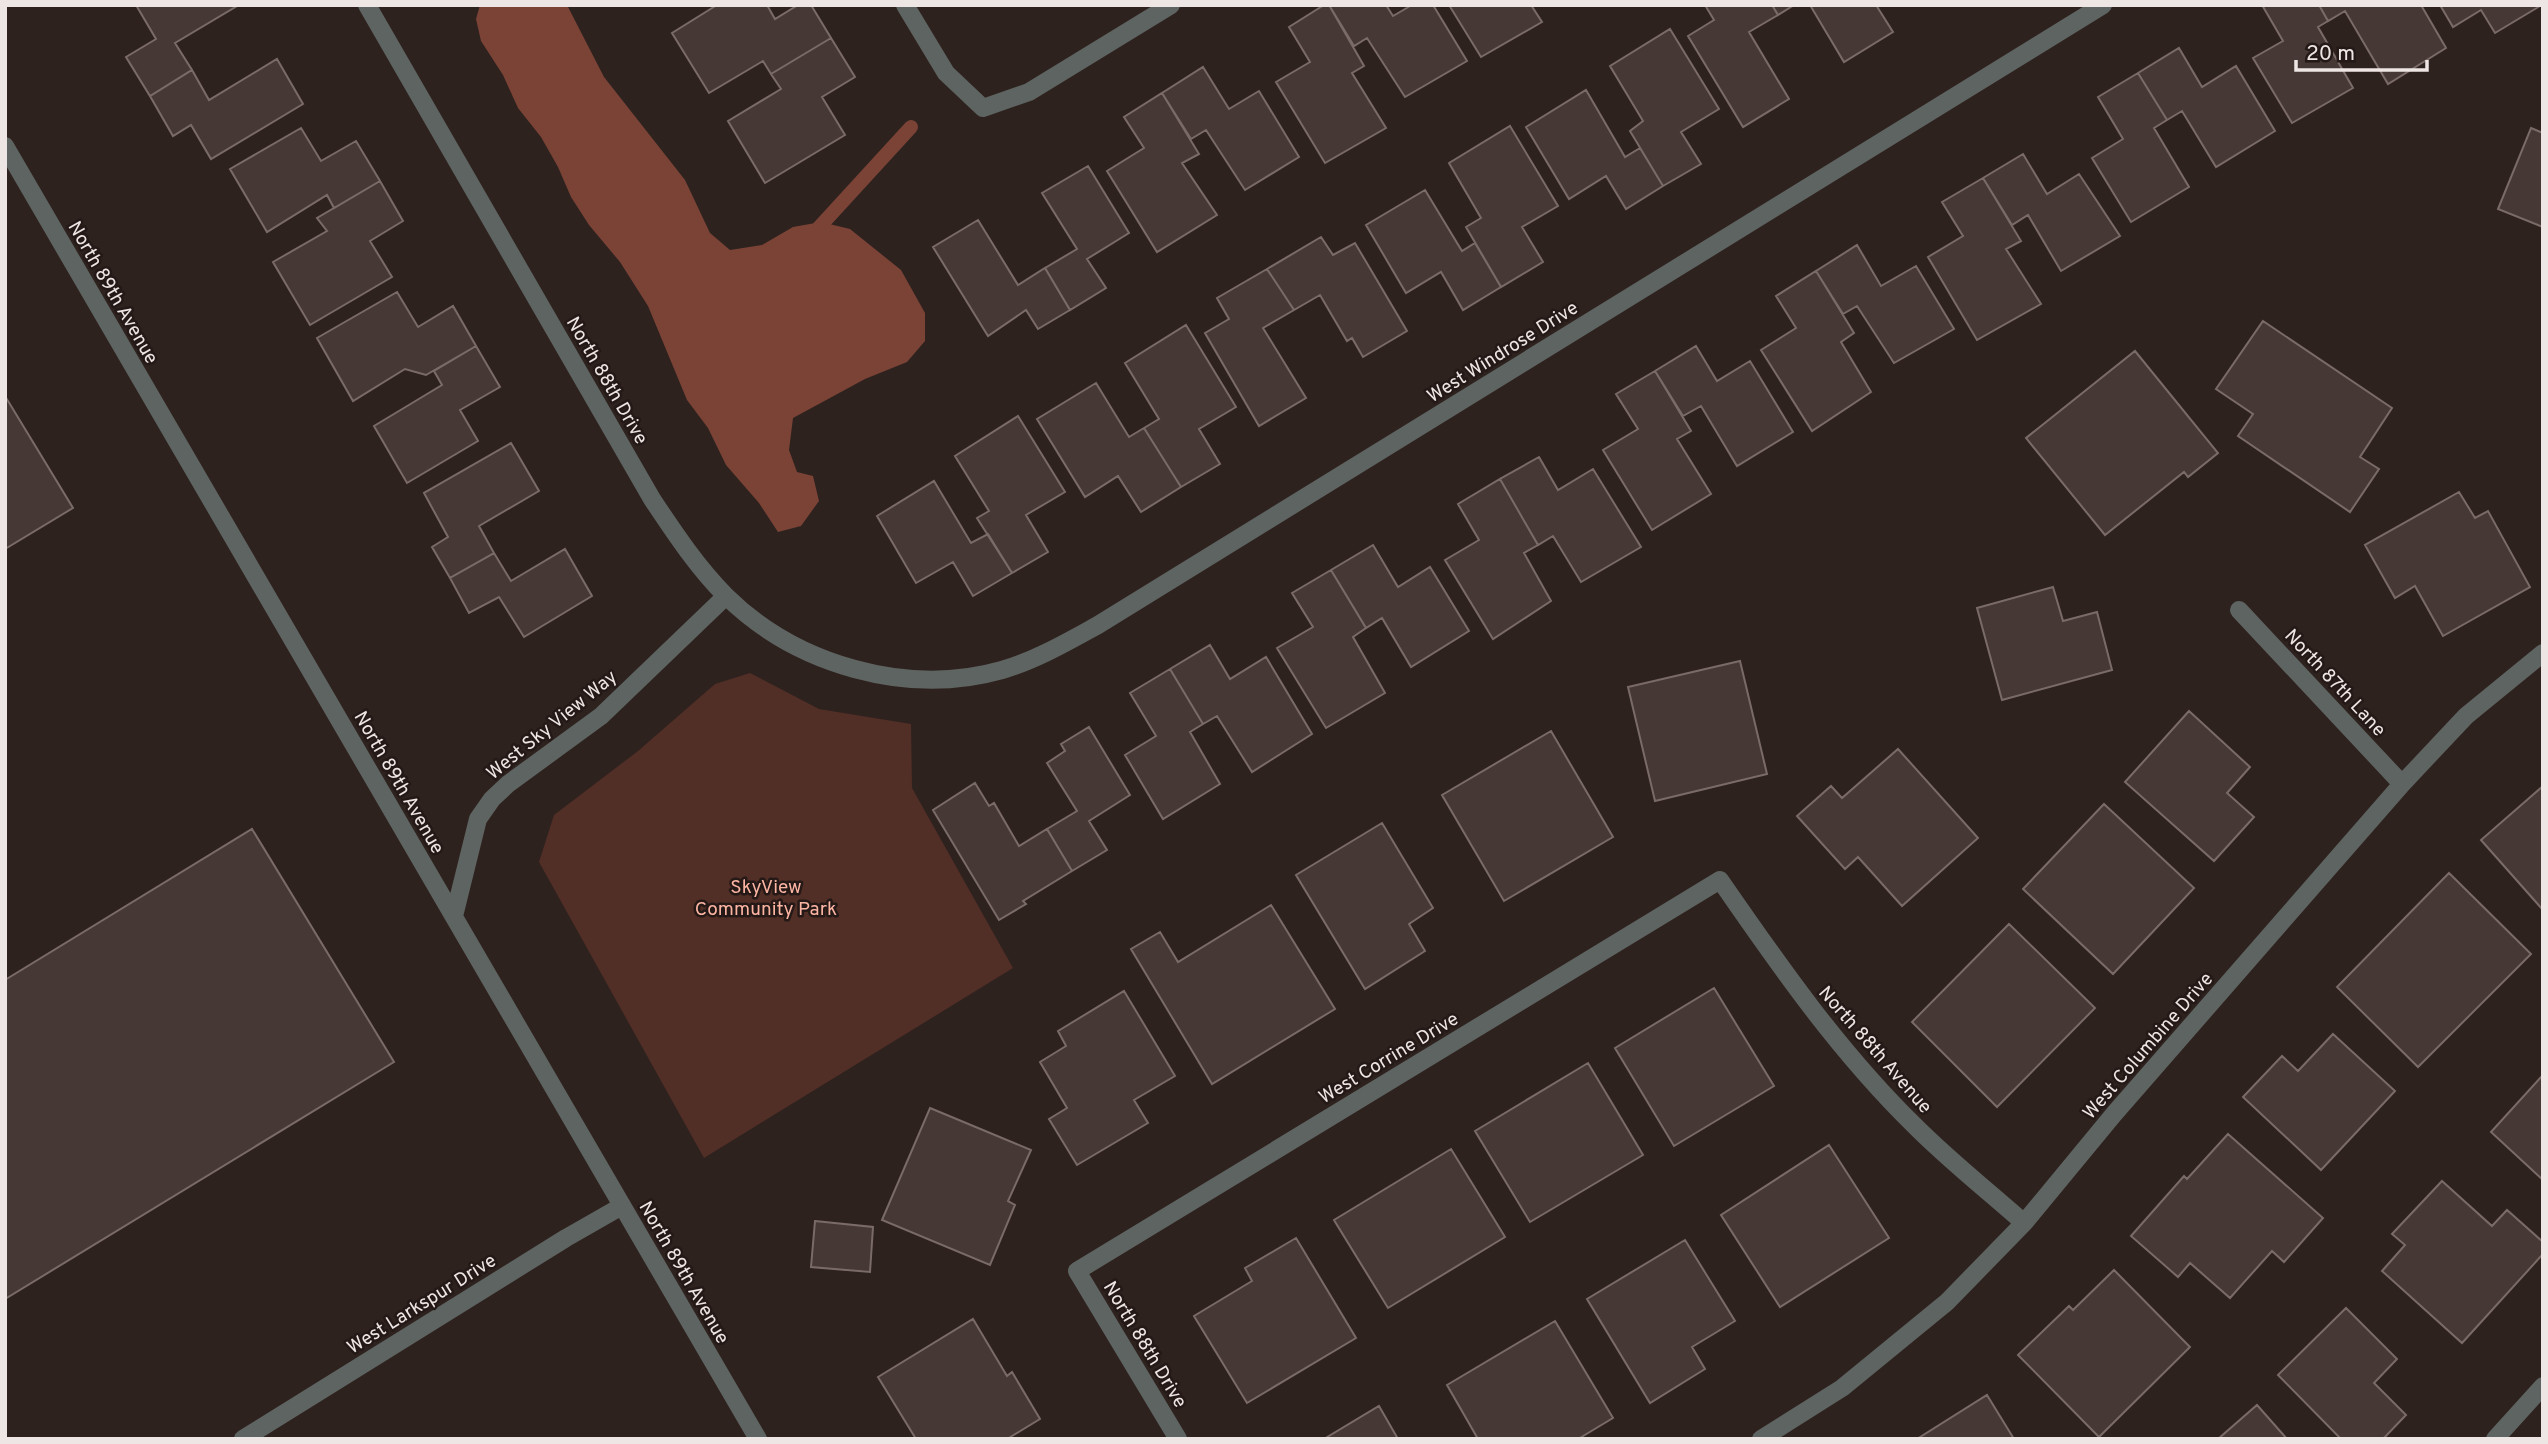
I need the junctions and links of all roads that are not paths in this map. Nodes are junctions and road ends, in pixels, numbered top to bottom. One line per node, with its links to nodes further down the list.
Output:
1 (367, 5): 6 (street, North 88th Drive)
2 (905, 5): 3 (street)
3 (1171, 5)
4 (2103, 5): 9 (street, West Windrose Drive)
5 (5, 146): 12 (street, North 89th Avenue)
6 (726, 596): 9 (street, North 88th Drive); 12 (street, West Sky View Way)
7 (2239, 610): 10 (street, North 87th Lane)
8 (2543, 653): 10 (street, West Columbine Drive)
9 (902, 679)
10 (2402, 784): 14 (street, West Columbine Drive)
11 (1720, 880): 14 (street, North 88th Avenue); 15 (street, West Corrine Drive)
12 (454, 916): 13 (street, North 89th Avenue)
13 (622, 1206): 17 (street, West Larkspur Drive); 18 (street, North 89th Avenue)
14 (2024, 1223): 20 (street, West Columbine Drive)
15 (1077, 1271): 19 (street, North 88th Drive)
16 (2543, 1385): 21 (street)
17 (243, 1439)
18 (758, 1439)
19 (1178, 1439)
20 (1761, 1439)
21 (2495, 1439)

